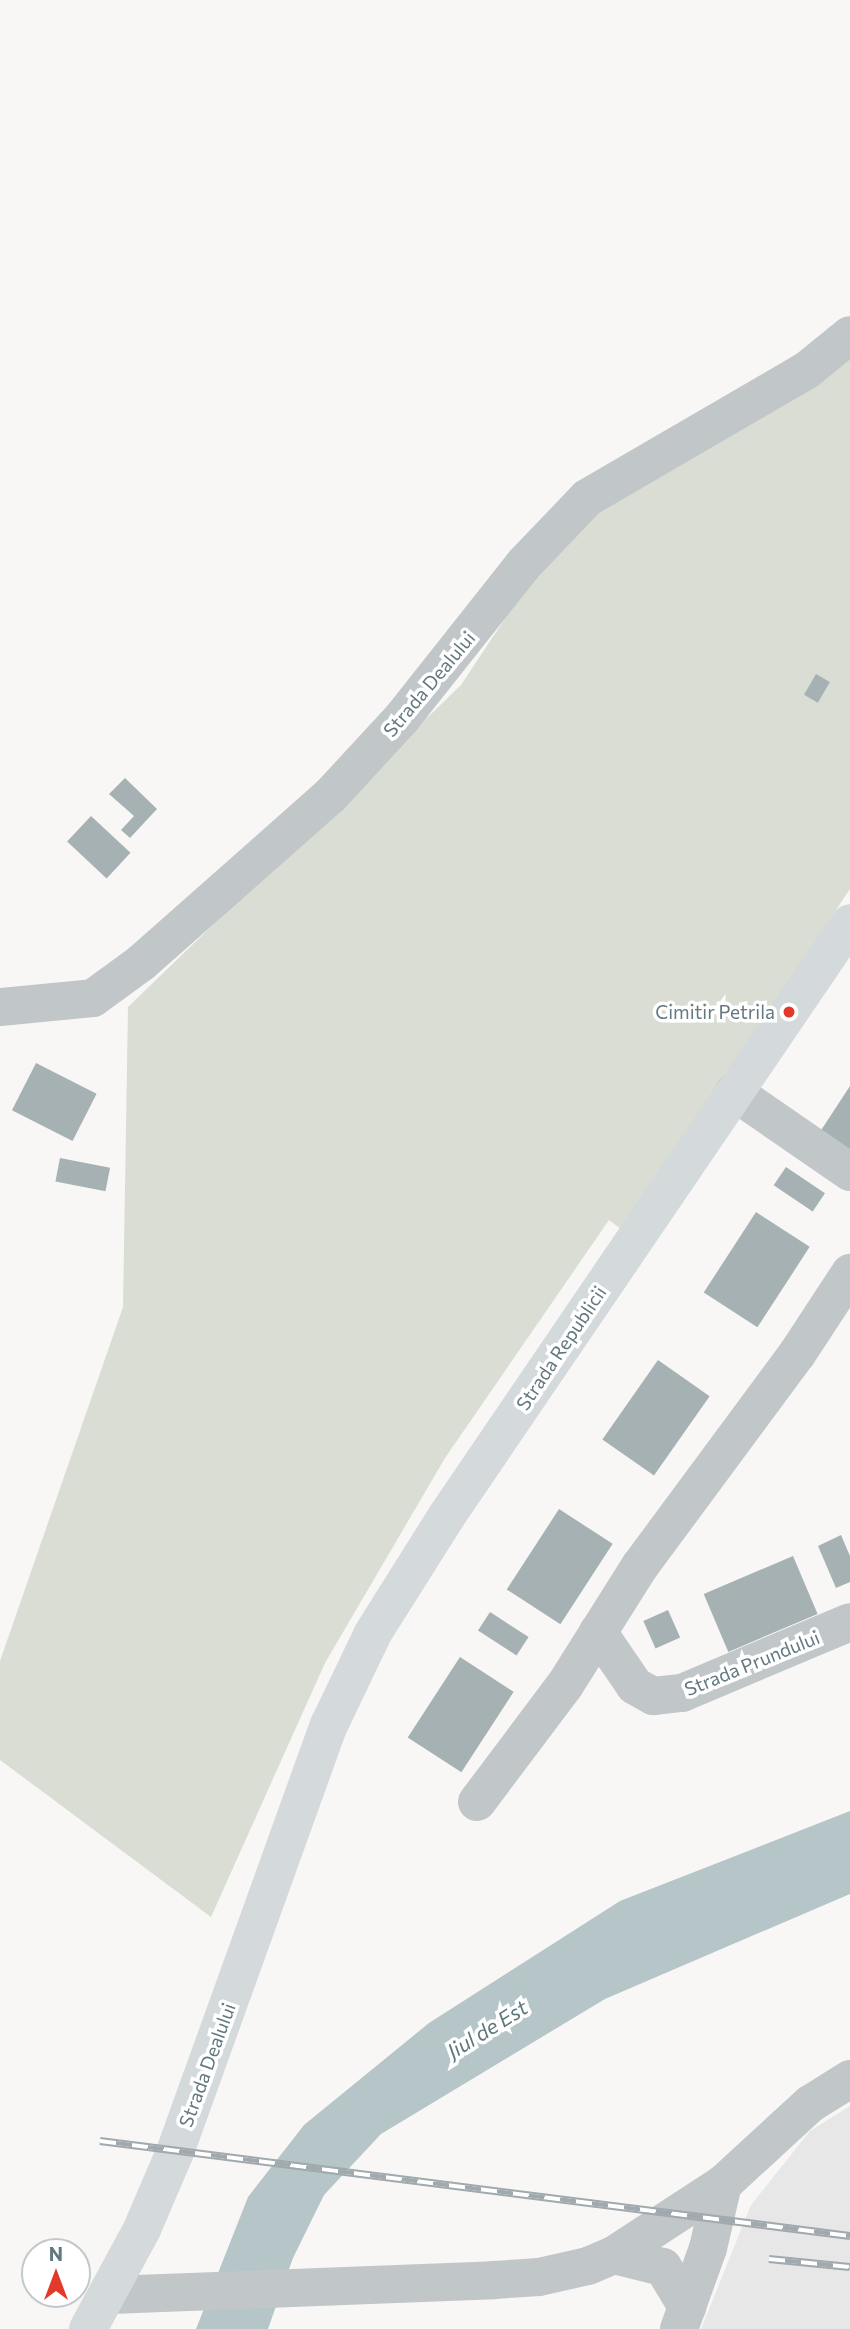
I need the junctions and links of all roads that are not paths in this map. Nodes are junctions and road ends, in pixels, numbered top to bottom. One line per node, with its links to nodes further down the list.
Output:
1 (850, 335): 3 (street, Strada Dealului)
2 (850, 923): 4 (main road, Strada Republicii)
3 (0, 1007)
4 (734, 1092): 5 (street); 9 (main road, Strada Republicii)
5 (850, 1172)
6 (850, 1273): 8 (street)
7 (850, 1622): 8 (street, Strada Prundului)
8 (598, 1632): 10 (street)
9 (303, 1791): 14 (main road, Strada Dealului)
10 (477, 1802)
11 (850, 2079): 12 (street)
12 (723, 2184): 13 (street); 15 (street)
13 (614, 2255): 14 (street); 15 (street)
14 (110, 2295): 16 (main road, Strada Dealului)
15 (683, 2318)
16 (88, 2329)

